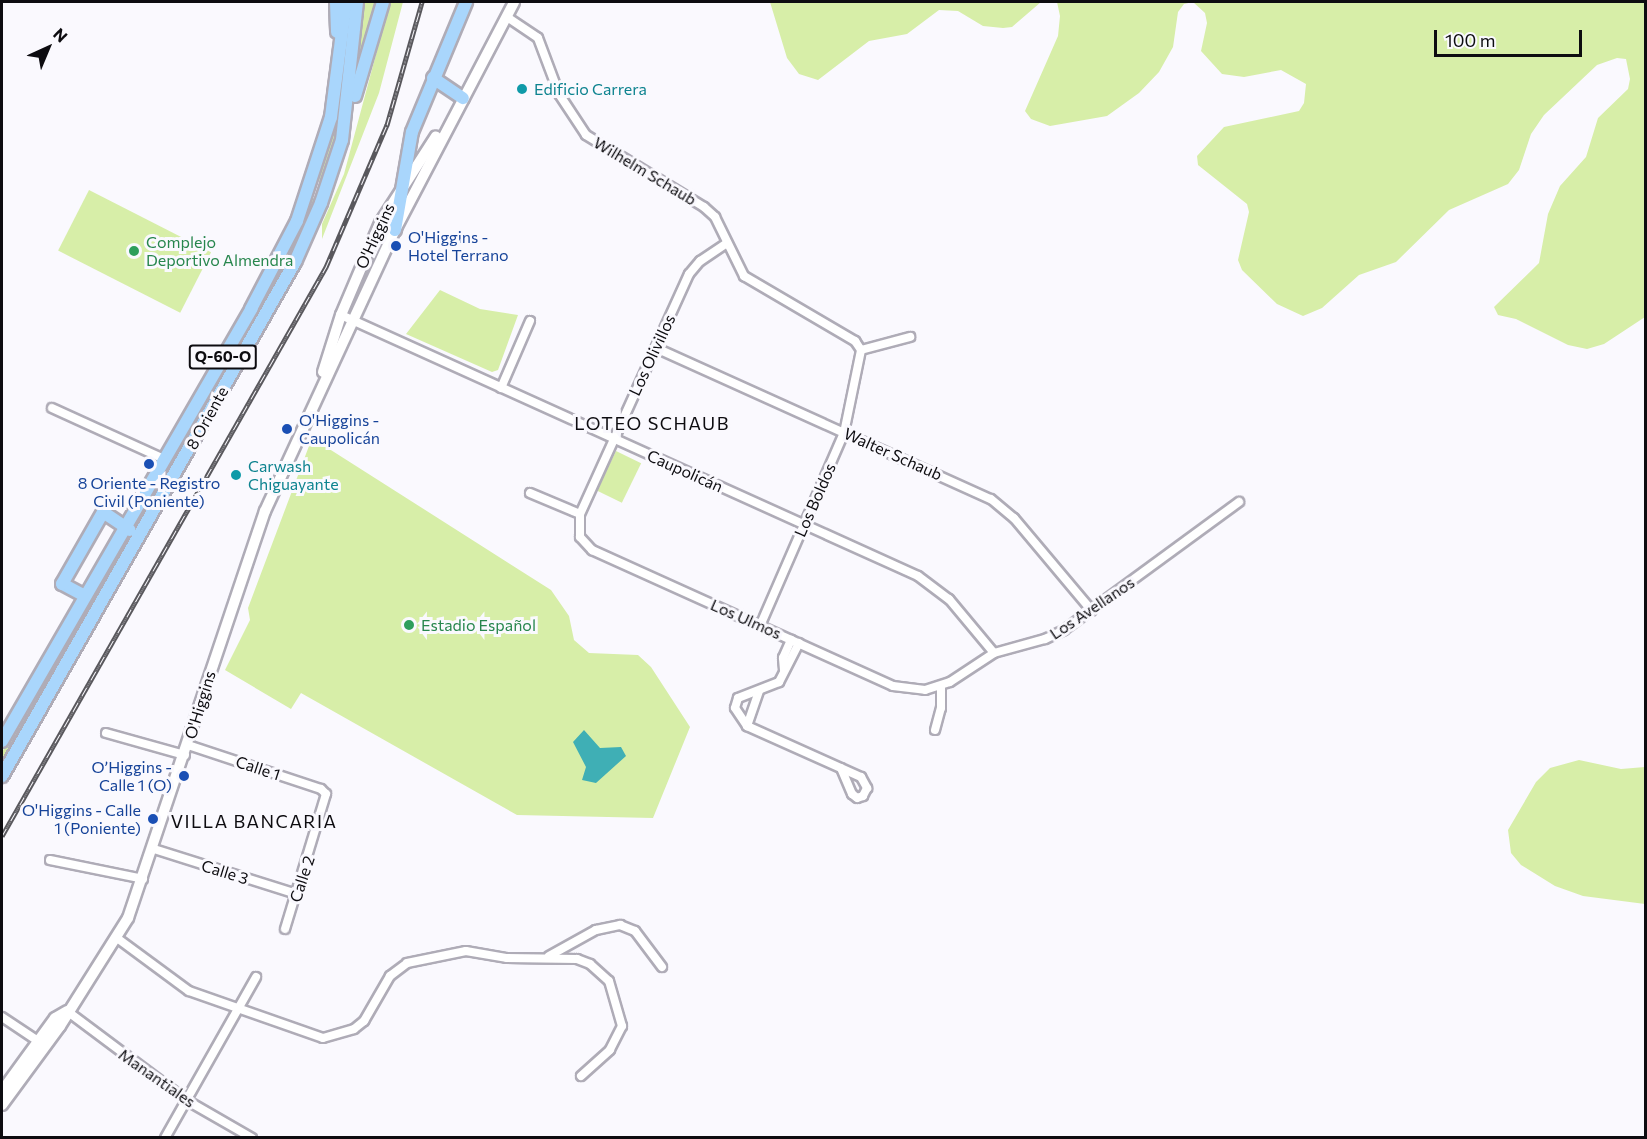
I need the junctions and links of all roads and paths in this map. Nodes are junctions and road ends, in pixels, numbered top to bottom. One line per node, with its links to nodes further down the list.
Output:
1 (336, 2): 8 (main road)
2 (346, 2): 8 (main road, 8 Oriente / Q-60-O)
3 (357, 2): 11 (main road, 8 Oriente / Q-60-O)
4 (383, 2): 11 (main road)
5 (466, 2): 9 (main road)
6 (514, 2): 7 (main road, O'Higgins)
7 (507, 17): 10 (main road, O'Higgins); 14 (street, Wilhelm Schaub)
8 (339, 72): 26 (main road, 8 Oriente / Q-60-O)
9 (433, 78): 10 (main road); 12 (main road)
10 (463, 98): 12 (main road, O'Higgins); 13 (main road, O'Higgins)
11 (342, 140): 32 (main road, 8 Oriente / Q-60-O)
12 (401, 184): 13 (main road); 15 (main road, O'Higgins)
13 (395, 230): 16 (main road, O'Higgins)
14 (727, 243): 19 (street, Los Olivillos); 20 (street, Wilhelm Schaub)
15 (341, 315): 16 (street, Caupolicán); 22 (main road, O'Higgins)
16 (353, 320): 21 (street, Caupolicán); 22 (main road, O'Higgins)
17 (530, 321): 21 (street)
18 (910, 337): 20 (street)
19 (656, 348): 24 (street, Walter Schaub); 25 (street, Los Olivillos)
20 (861, 350): 24 (street, Los Boldos)
21 (501, 388): 25 (street, Caupolicán)
22 (318, 390): 46 (main road, O'Higgins)
23 (52, 408): 26 (street)
24 (844, 433): 30 (street, Los Boldos); 34 (street, Walter Schaub)
25 (614, 439): 29 (street, Los Olivillos); 30 (street, Caupolicán)
26 (164, 459): 31 (main road, 8 Oriente / Q-60-O)
27 (530, 493): 29 (street)
28 (1239, 502): 34 (street, Los Avellanos)
29 (580, 514): 35 (street, Los Ulmos)
30 (804, 525): 35 (street, Los Boldos); 38 (street, Caupolicán)
31 (126, 526): 32 (main road); 33 (main road, 8 Oriente / Q-60-O); 33 (main road)
32 (135, 546): 48 (main road, 8 Oriente / Q-60-O)
33 (85, 596): 45 (main road, 8 Oriente / Q-60-O)
34 (1092, 611): 38 (street, Los Avellanos)
35 (760, 626): 36 (street, Los Ulmos)
36 (791, 640): 37 (street, Los Ulmos); 39 (street)
37 (799, 643): 39 (street); 40 (street, Los Ulmos)
38 (994, 653): 40 (street, Los Avellanos)
39 (784, 670): 41 (street)
40 (941, 686): 43 (street)
41 (759, 691): 42 (street); 42 (street)
42 (747, 726): 47 (street)
43 (935, 730)
44 (106, 733): 46 (street, Calle 1)
45 (2, 741)
46 (187, 750): 49 (street, Calle 1); 50 (main road, O'Higgins)
47 (841, 768)
48 (2, 776)
49 (326, 794): 53 (street, Calle 2)
50 (154, 849): 52 (main road, O'Higgins); 53 (street, Calle 3)
51 (50, 860): 52 (street)
52 (143, 879): 55 (main road, O'Higgins)
53 (297, 894): 54 (street, Calle 2)
54 (285, 929)
55 (117, 938): 59 (street); 60 (main road, O'Higgins)
56 (545, 958): 57 (street); 59 (street); 63 (street)
57 (662, 968)
58 (256, 977): 59 (street)
59 (237, 1008): 65 (street)
60 (67, 1011): 62 (main road, O'Higgins); 65 (street, Manantiales); 66 (main road, O'Higgins)
61 (2, 1017): 62 (street)
62 (38, 1041): 64 (main road, O'Higgins)
63 (581, 1076)
64 (2, 1091)
65 (186, 1100): 67 (street); 68 (street, Manantiales)
66 (2, 1105)
67 (165, 1137)
68 (252, 1137)

